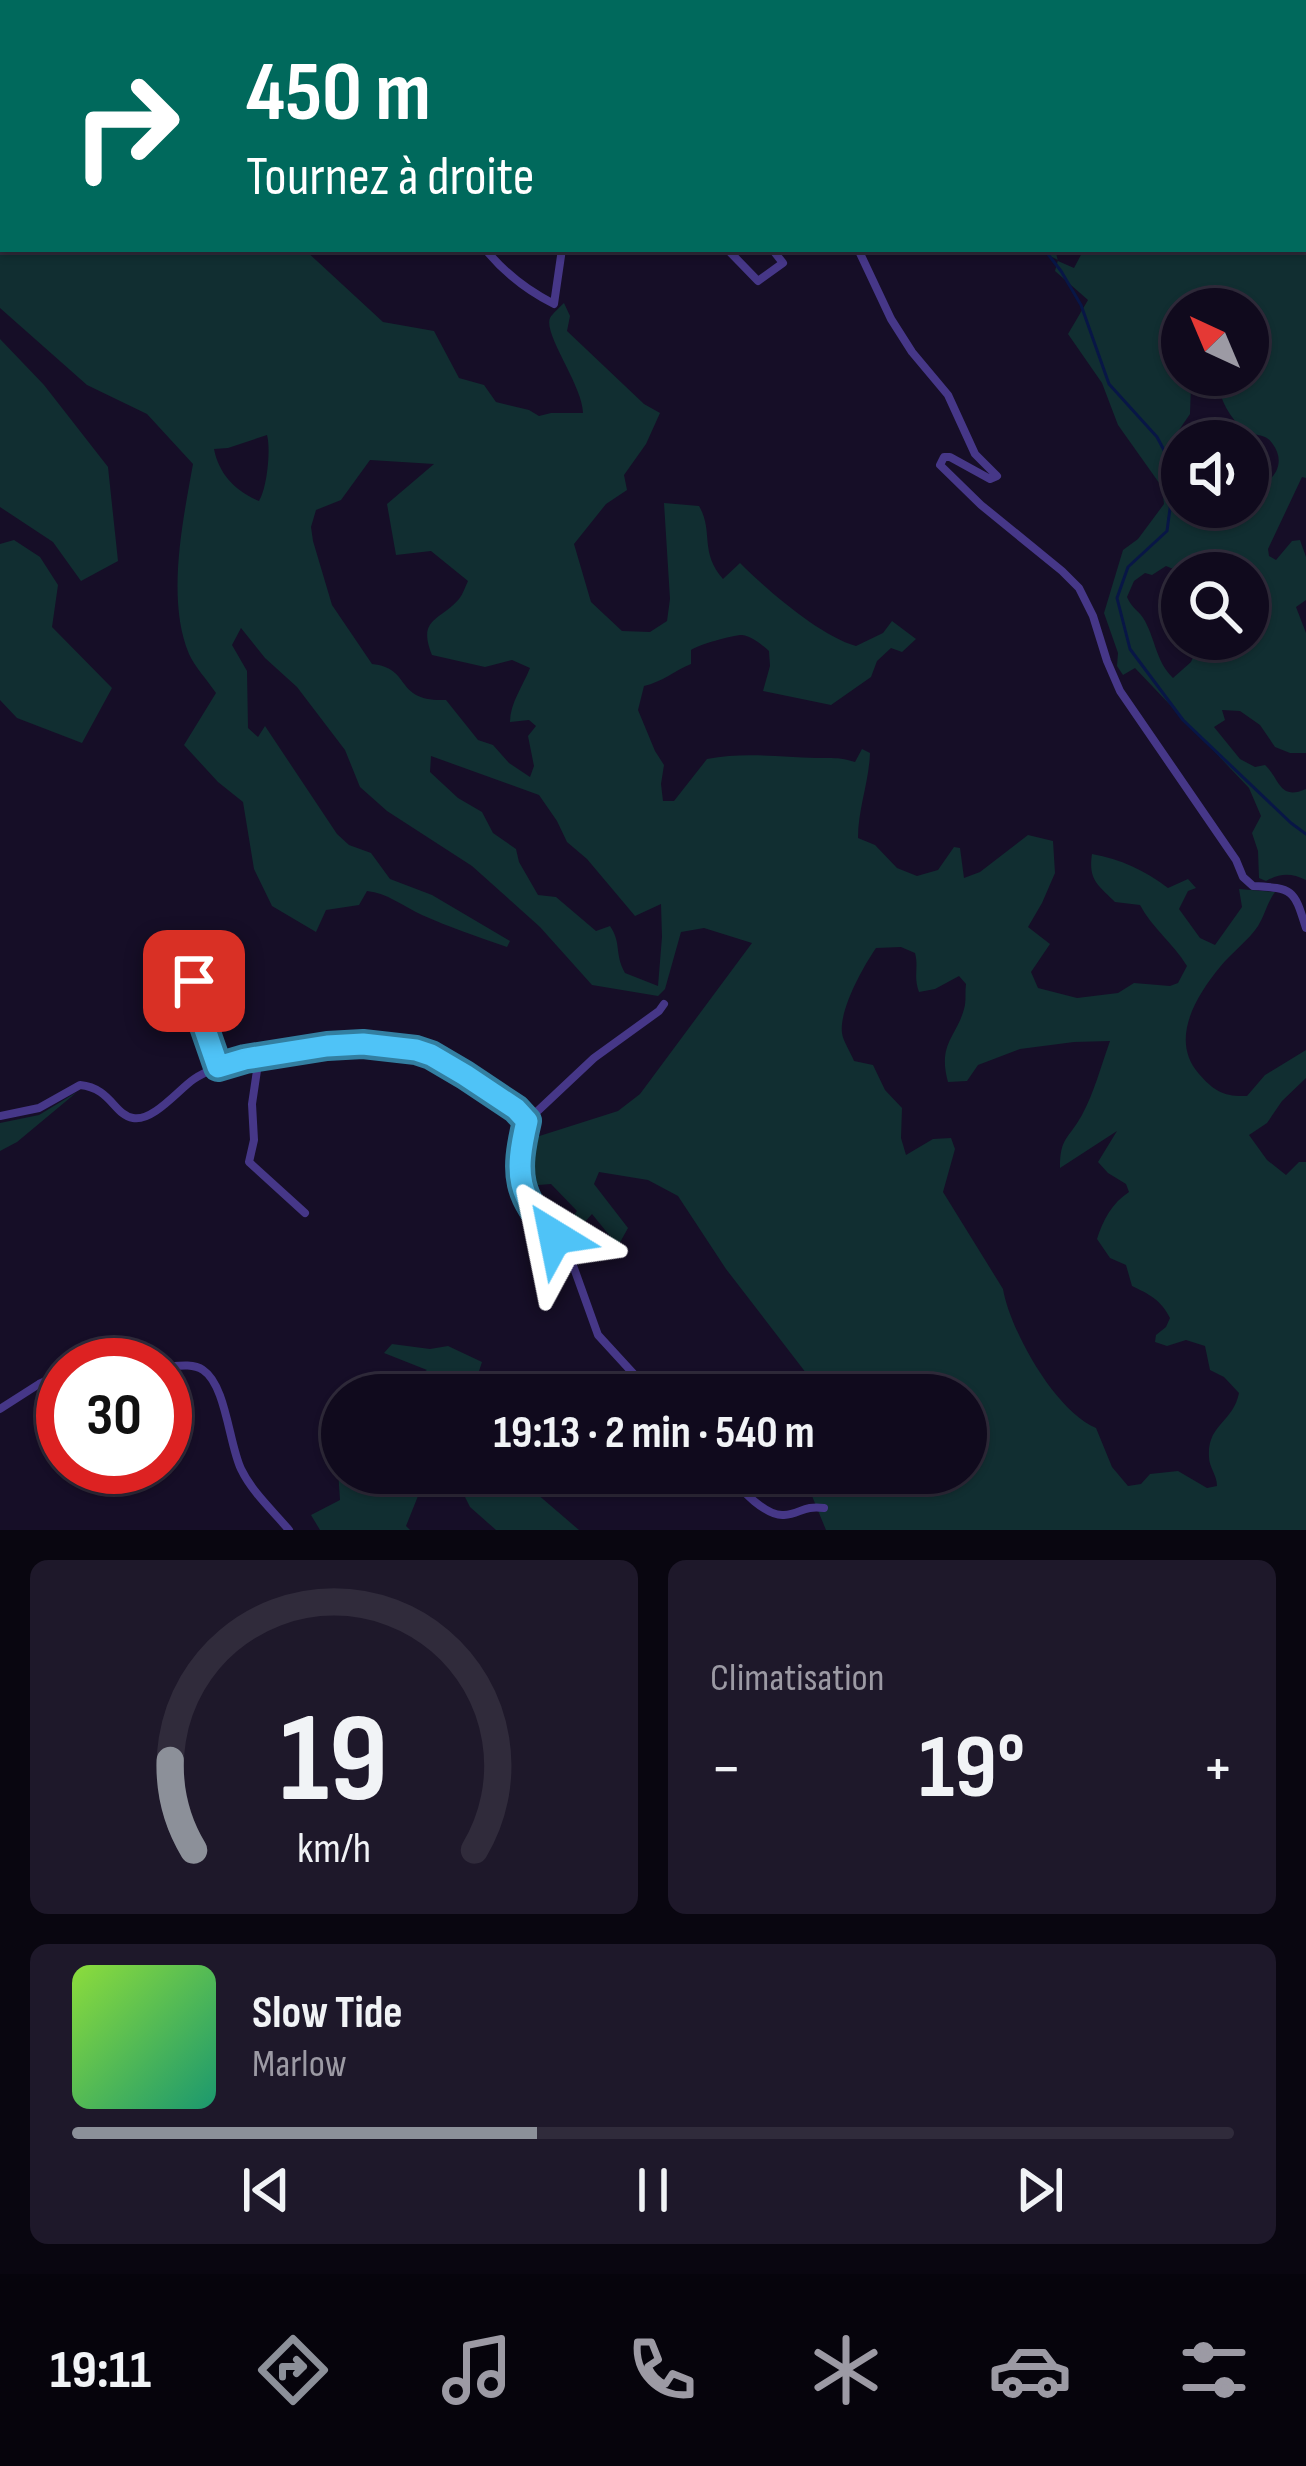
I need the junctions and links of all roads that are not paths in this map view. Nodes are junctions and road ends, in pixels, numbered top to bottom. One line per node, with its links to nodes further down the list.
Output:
1 (488, 252): 2 (street)
2 (562, 252)
3 (730, 252): 4 (street)
4 (774, 252)
5 (859, 252): 6 (street)
6 (1306, 928)
7 (180, 934): 9 (street)
8 (664, 1004): 14 (street)
9 (211, 1049): 11 (street); 12 (street)
10 (259, 1057): 11 (street); 14 (street); 15 (street)
11 (218, 1067): 12 (street)
12 (195, 1078): 13 (street)
13 (0, 1116)
14 (527, 1121): 17 (street)
15 (305, 1213)
16 (192, 1366): 22 (street)
17 (634, 1374)
18 (36, 1386): 19 (street)
19 (0, 1409)
20 (748, 1494): 21 (street)
21 (824, 1508)
22 (290, 1530)

